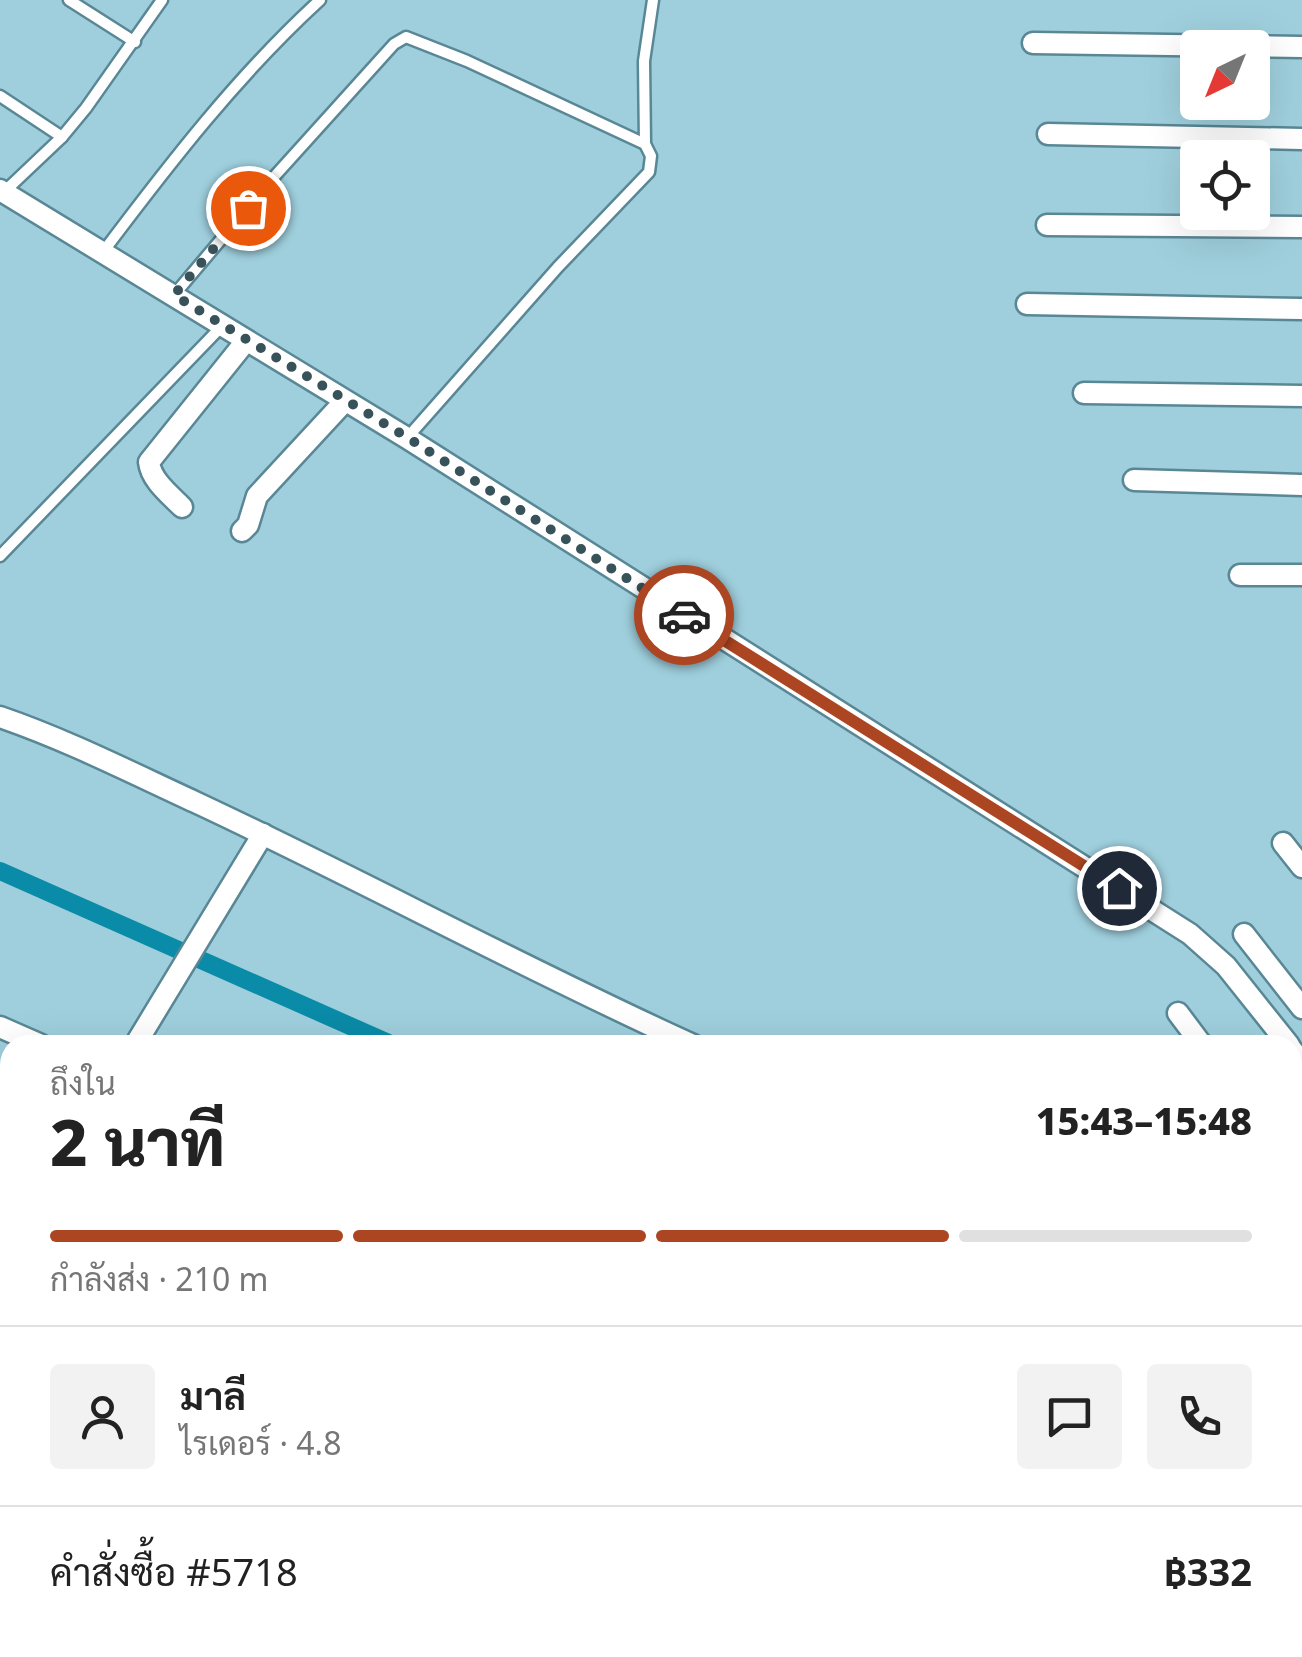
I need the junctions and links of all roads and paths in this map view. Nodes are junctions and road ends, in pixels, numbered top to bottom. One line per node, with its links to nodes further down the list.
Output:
1 (69, 0): 5 (lane)
2 (162, 0): 5 (lane)
3 (320, 0): 16 (lane)
4 (654, 0): 12 (lane)
5 (135, 42): 10 (lane)
6 (1032, 44): 7 (street)
7 (1302, 46)
8 (0, 96): 10 (lane)
9 (1048, 134): 11 (street)
10 (62, 137): 13 (lane)
11 (1302, 140)
12 (644, 144): 17 (lane); 25 (lane)
13 (2, 192): 16 (street)
14 (1046, 224): 15 (street)
15 (1302, 228)
16 (103, 252): 17 (street)
17 (174, 295): 20 (street)
18 (1027, 304): 19 (street)
19 (1302, 309)
20 (222, 326): 21 (street); 30 (lane)
21 (246, 341): 24 (street); 28 (street)
22 (1084, 393): 23 (street)
23 (1302, 396)
24 (344, 402): 25 (street); 29 (street)
25 (408, 438): 43 (street)
26 (1134, 480): 27 (street)
27 (1302, 486)
28 (182, 507)
29 (242, 531)
30 (2, 548)
31 (1240, 575): 32 (street)
32 (1302, 575)
33 (0, 716): 34 (street)
34 (264, 834): 40 (street); 41 (street)
35 (1283, 843): 36 (street)
36 (1302, 867)
37 (1244, 934): 38 (street)
38 (1302, 1008)
39 (1178, 1012): 42 (street)
40 (141, 1035)
41 (672, 1035)
42 (1195, 1035)
43 (1281, 1035)

